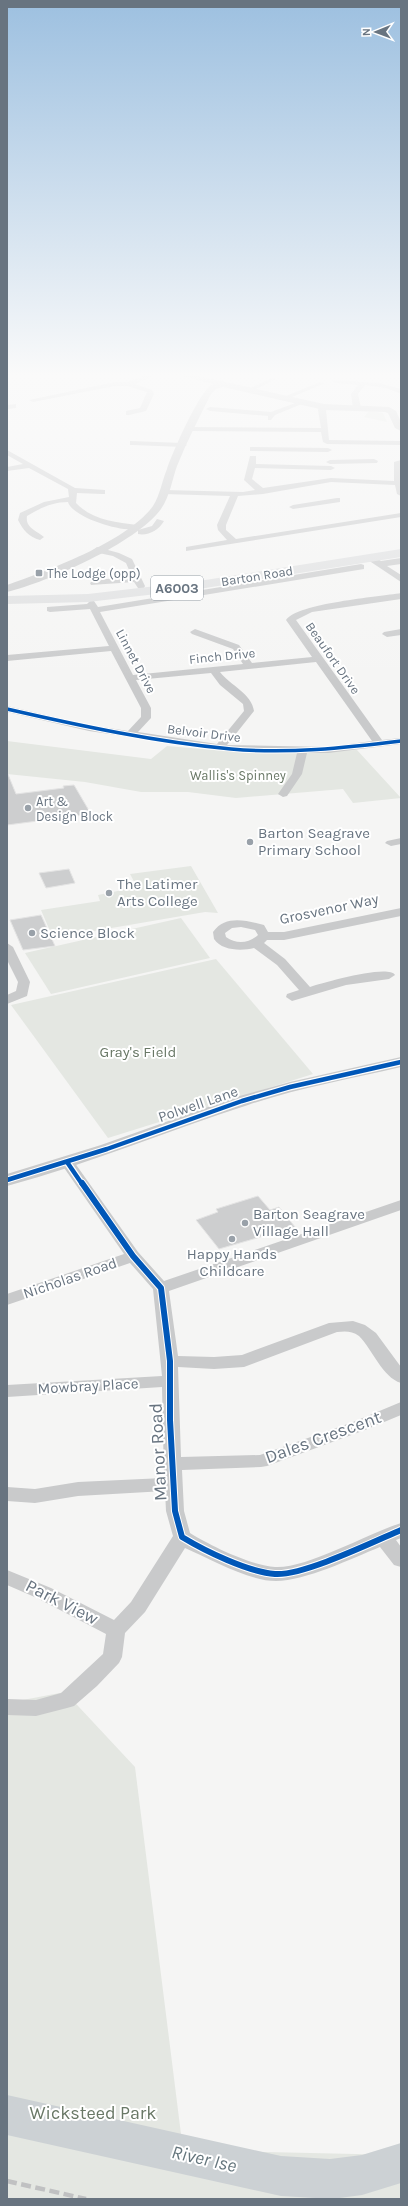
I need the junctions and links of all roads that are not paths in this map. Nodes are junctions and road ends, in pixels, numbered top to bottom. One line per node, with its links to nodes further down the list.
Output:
1 (50, 476): 9 (street)
2 (170, 476): 11 (street)
3 (249, 476): 12 (street)
4 (331, 476): 6 (street)
5 (398, 476): 7 (street)
6 (331, 480): 7 (street); 8 (street)
7 (397, 483): 14 (street)
8 (292, 487): 12 (street); 17 (street)
9 (74, 490): 10 (street); 15 (street)
10 (102, 492)
11 (164, 492): 13 (street); 21 (street)
12 (263, 492): 13 (street)
13 (235, 494): 24 (street)
14 (401, 494)
15 (72, 499): 21 (street); 22 (street)
16 (337, 500): 17 (street)
17 (314, 504): 18 (street)
18 (293, 507)
19 (401, 515): 24 (street)
20 (157, 524): 21 (street)
21 (139, 528): 26 (street)
22 (40, 537)
23 (180, 541): 25 (street)
24 (234, 542): 25 (street)
25 (190, 549): 28 (street)
26 (97, 550): 33 (street); 34 (street)
27 (401, 553): 30 (main road, Barton Road / A6003)
28 (196, 555)
29 (401, 560): 30 (street)
30 (376, 561): 32 (street); 37 (main road, Barton Road / A6003)
31 (361, 567): 37 (street, Barton Road)
32 (401, 579)
33 (94, 584)
34 (7, 589)
35 (401, 596): 44 (street, Beaufort Drive)
36 (10, 601): 37 (main road, Barton Road / A6003)
37 (92, 605): 38 (street, Barton Road); 42 (street, Linnet Drive)
38 (50, 609)
39 (195, 632): 45 (street)
40 (401, 632): 41 (street)
41 (387, 634)
42 (114, 648): 43 (street); 47 (street, Linnet Drive)
43 (7, 658)
44 (317, 659): 45 (street, Finch Drive); 51 (street, Beaufort Drive)
45 (250, 666): 46 (street, Finch Drive)
46 (213, 669): 47 (street, Finch Drive); 52 (street)
47 (130, 678): 49 (street, Linnet Drive)
48 (7, 709): 49 (street, Belvoir Drive)
49 (132, 734): 52 (street, Belvoir Drive)
50 (401, 741): 51 (street, Belvoir Drive)
51 (378, 744): 53 (street, Belvoir Drive)
52 (220, 747): 53 (street, Belvoir Drive)
53 (302, 751): 54 (street)
54 (283, 794)
55 (401, 912): 58 (street, Grosvenor Way)
56 (7, 948): 60 (street)
57 (389, 975): 58 (street)
58 (307, 992): 59 (street)
59 (292, 997)
60 (9, 1000)
61 (401, 1062): 62 (street, Polwell Lane)
62 (67, 1162): 63 (street, Polwell Lane); 65 (street)
63 (7, 1180)
64 (401, 1205): 66 (street)
65 (133, 1256): 66 (street); 67 (street, Nicholas Road)
66 (161, 1288): 68 (street, Manor Road)
67 (7, 1300)
68 (170, 1361): 69 (street); 70 (street, Manor Road)
69 (401, 1377)
70 (170, 1381): 71 (street, Mowbray Place); 73 (street, Manor Road)
71 (7, 1391)
72 (401, 1408): 73 (street, Dales Crescent)
73 (172, 1464): 74 (street, Manor Road)
74 (173, 1484): 75 (street); 77 (street, Manor Road)
75 (7, 1494)
76 (401, 1530): 78 (street)
77 (182, 1537): 78 (street); 81 (street, Park View)
78 (383, 1537): 79 (street)
79 (401, 1560)
80 (7, 1576): 81 (street, Park View)
81 (116, 1630): 82 (street, Park View)
82 (7, 1707)

